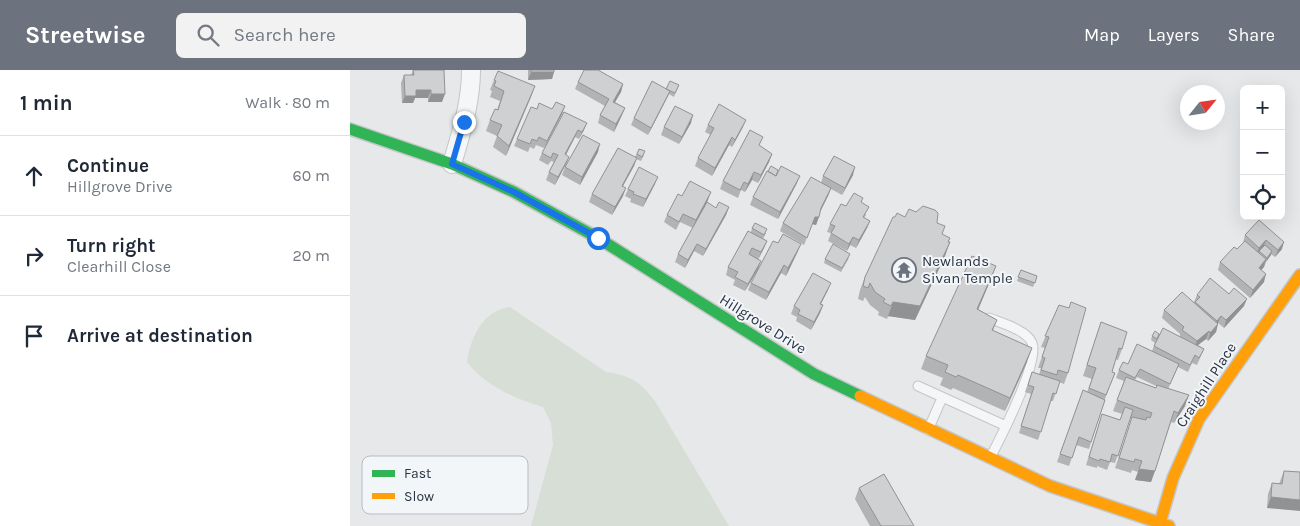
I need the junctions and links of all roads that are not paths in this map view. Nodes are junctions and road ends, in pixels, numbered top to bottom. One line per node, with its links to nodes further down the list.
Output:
1 (471, 70): 3 (street)
2 (350, 128): 3 (street, Hillgrove Drive)
3 (452, 164): 9 (street, Hillgrove Drive)
4 (1300, 275): 11 (street, Craighill Place)
5 (989, 318): 8 (lane)
6 (918, 386): 7 (lane)
7 (942, 398): 8 (lane); 9 (lane)
8 (1006, 426): 10 (lane)
9 (928, 430): 10 (street, Hillgrove Drive)
10 (990, 459): 11 (street, Hillgrove Drive)
11 (1164, 525)

